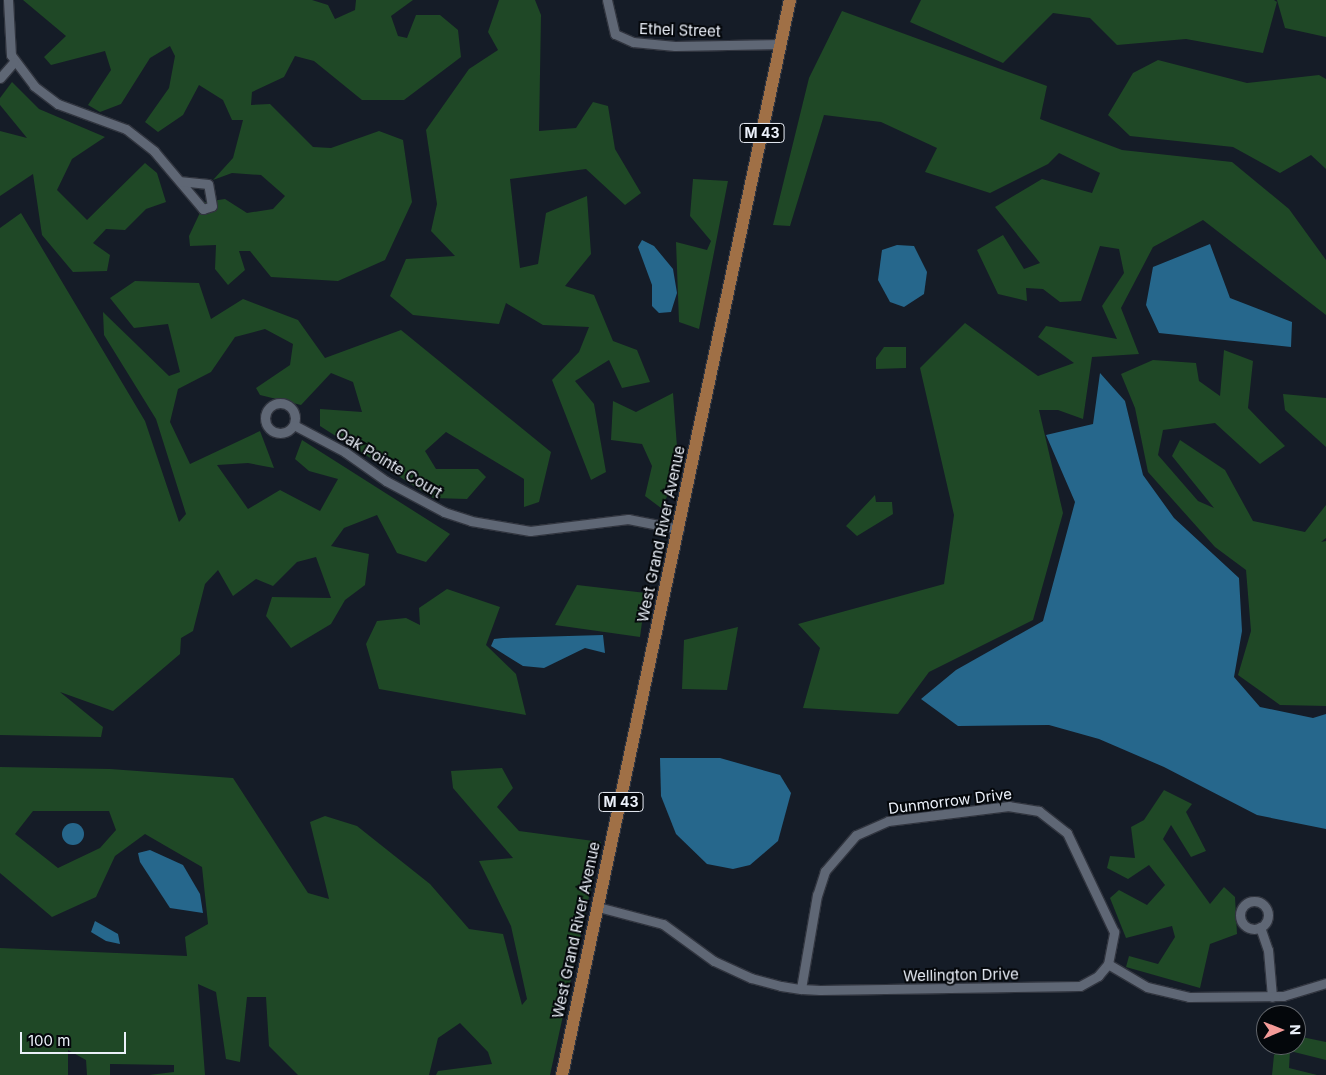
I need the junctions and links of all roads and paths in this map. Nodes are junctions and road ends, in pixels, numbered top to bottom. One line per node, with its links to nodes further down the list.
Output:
1 (8, 0): 5 (street)
2 (607, 0): 4 (street, Ethel Street)
3 (790, 0): 4 (main road, West Grand River Avenue / M 43)
4 (781, 44): 9 (main road, West Grand River Avenue / M 43)
5 (14, 62): 6 (street); 7 (street)
6 (0, 78)
7 (181, 181)
8 (294, 425): 9 (street, Oak Pointe Court)
9 (679, 529): 10 (main road, West Grand River Avenue / M 43)
10 (598, 907): 14 (street, Wellington Drive); 16 (main road, West Grand River Avenue / M 43)
11 (1260, 927): 15 (street)
12 (1108, 964): 14 (street, Wellington Drive); 14 (street, Dunmorrow Drive); 15 (street)
13 (1326, 983): 15 (street)
14 (802, 989)
15 (1272, 997)
16 (562, 1075)

